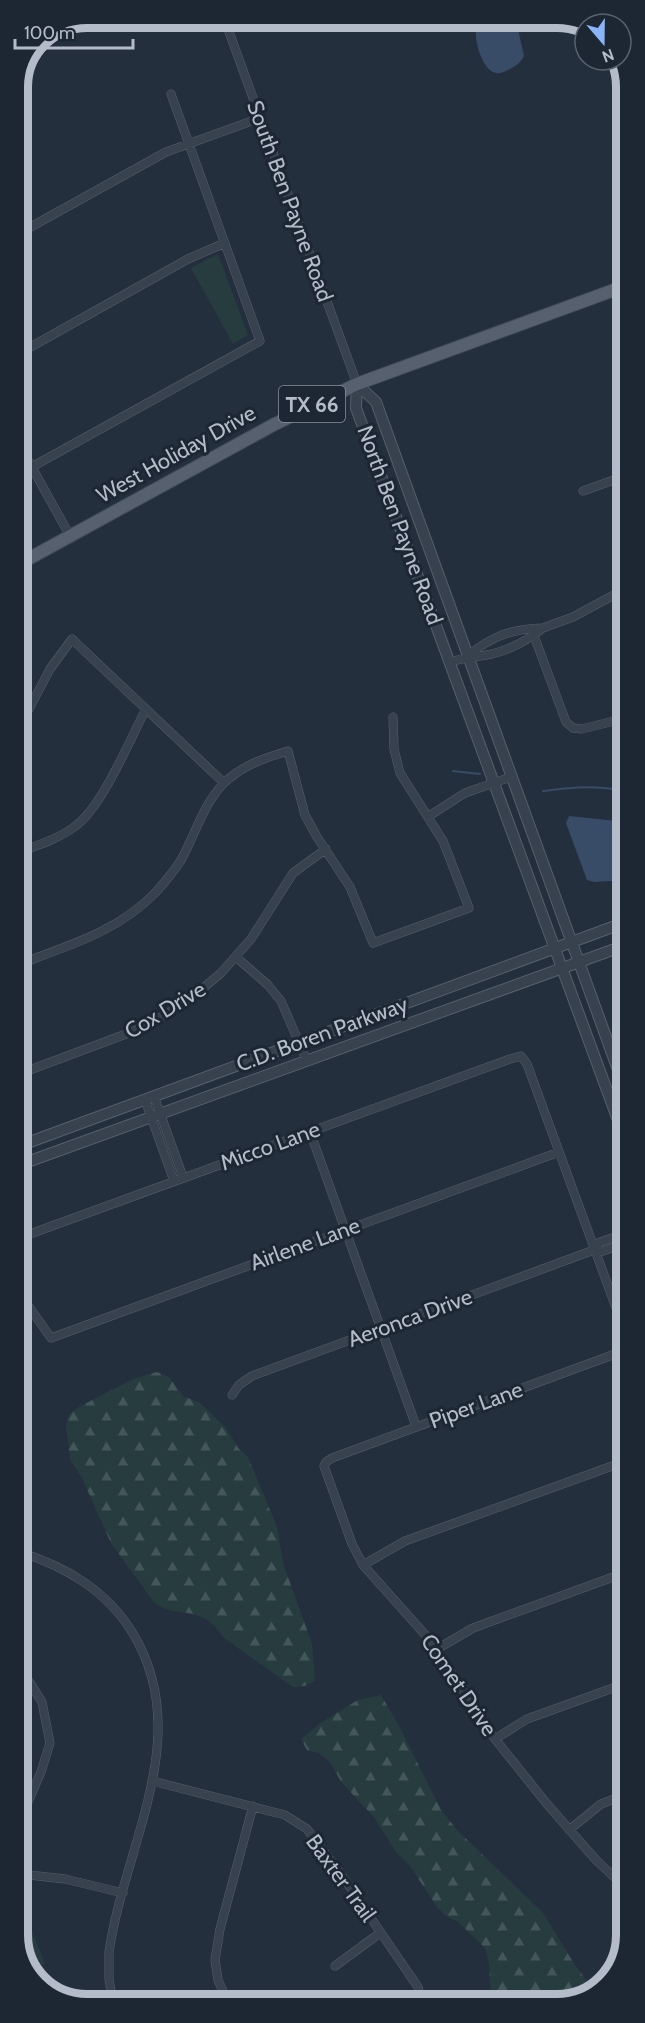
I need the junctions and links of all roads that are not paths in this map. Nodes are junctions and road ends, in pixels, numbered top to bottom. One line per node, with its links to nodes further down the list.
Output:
1 (228, 28): 3 (street, South Ben Payne Road)
2 (171, 94): 4 (street)
3 (260, 118): 4 (street); 9 (street, South Ben Payne Road)
4 (189, 143): 5 (street); 6 (street)
5 (28, 228)
6 (225, 243): 8 (street); 11 (street)
7 (616, 289): 9 (main road, West Holiday Drive / TX 66)
8 (28, 348)
9 (357, 384): 14 (street, North Ben Payne Road); 15 (street, North Ben Payne Road); 17 (main road, West Holiday Drive / TX 66)
10 (28, 461): 11 (street)
11 (31, 467): 12 (street); 17 (street)
12 (28, 469)
13 (616, 479): 16 (street)
14 (405, 483): 15 (street); 21 (street, North Ben Payne Road)
15 (387, 490): 22 (street, North Ben Payne Road)
16 (583, 491)
17 (70, 536): 18 (main road, West Holiday Drive / TX 66)
18 (28, 559)
19 (616, 595): 20 (street)
20 (533, 632): 21 (street); 21 (street); 26 (street)
21 (467, 656): 22 (street); 27 (street, North Ben Payne Road)
22 (451, 662): 28 (street, North Ben Payne Road)
23 (146, 709): 24 (street); 29 (street); 31 (street)
24 (28, 711)
25 (393, 717): 30 (street)
26 (616, 720)
27 (511, 777): 28 (street); 34 (street, North Ben Payne Road)
28 (495, 782): 30 (street); 35 (street, North Ben Payne Road)
29 (224, 783): 32 (street); 38 (street)
30 (429, 816): 32 (street)
31 (28, 848)
32 (326, 849): 37 (street, Cox Drive)
33 (616, 926): 34 (street, C.D. Boren Parkway)
34 (571, 943): 35 (street, C.D. Boren Parkway); 39 (street, North Ben Payne Road)
35 (555, 949): 40 (street, North Ben Payne Road); 41 (street, C.D. Boren Parkway)
36 (616, 949): 39 (street, C.D. Boren Parkway)
37 (236, 957): 41 (street); 44 (street, Cox Drive)
38 (28, 960)
39 (578, 963): 40 (street, C.D. Boren Parkway); 43 (street, North Ben Payne Road)
40 (562, 969): 42 (street, C.D. Boren Parkway); 47 (street, North Ben Payne Road)
41 (299, 1042): 42 (street); 45 (street, C.D. Boren Parkway)
42 (307, 1061): 46 (street, C.D. Boren Parkway)
43 (616, 1065)
44 (28, 1071)
45 (150, 1098): 46 (street); 49 (street, C.D. Boren Parkway)
46 (156, 1115): 51 (street, C.D. Boren Parkway); 52 (street); 53 (street)
47 (616, 1115)
48 (310, 1132): 50 (street, Micco Lane); 52 (street, Micco Lane); 54 (street)
49 (28, 1143)
50 (559, 1152): 54 (street, Airlene Lane); 58 (street)
51 (28, 1162)
52 (183, 1177): 53 (street, Micco Lane)
53 (174, 1181): 55 (street, Micco Lane)
54 (345, 1230): 59 (street, Airlene Lane); 61 (street)
55 (28, 1235)
56 (616, 1236): 58 (street, Aeronca Drive)
57 (616, 1246): 58 (street, Aeronca Drive)
58 (594, 1250): 60 (street); 61 (street, Aeronca Drive)
59 (28, 1305)
60 (616, 1308)
61 (381, 1329): 63 (street, Aeronca Drive); 64 (street)
62 (616, 1354): 64 (street, Piper Lane)
63 (232, 1395)
64 (416, 1426): 65 (street, Piper Lane)
65 (326, 1462): 68 (street, Comet Drive)
66 (616, 1465): 68 (street)
67 (28, 1555): 74 (street)
68 (363, 1565): 70 (street, Comet Drive)
69 (616, 1576): 70 (street)
70 (437, 1649): 73 (street, Comet Drive)
71 (28, 1680): 76 (street)
72 (616, 1687): 73 (street)
73 (495, 1739): 78 (street, Comet Drive)
74 (152, 1781): 77 (street, Baxter Trail); 81 (street)
75 (616, 1798): 78 (street)
76 (28, 1802)
77 (253, 1806): 82 (street, Baxter Trail); 85 (street)
78 (569, 1830): 80 (street, Comet Drive)
79 (28, 1875): 81 (street)
80 (616, 1879)
81 (123, 1893): 84 (street)
82 (380, 1933): 83 (street); 86 (street, Baxter Trail)
83 (335, 1966)
84 (112, 1994)
85 (225, 1994)
86 (420, 1994)

